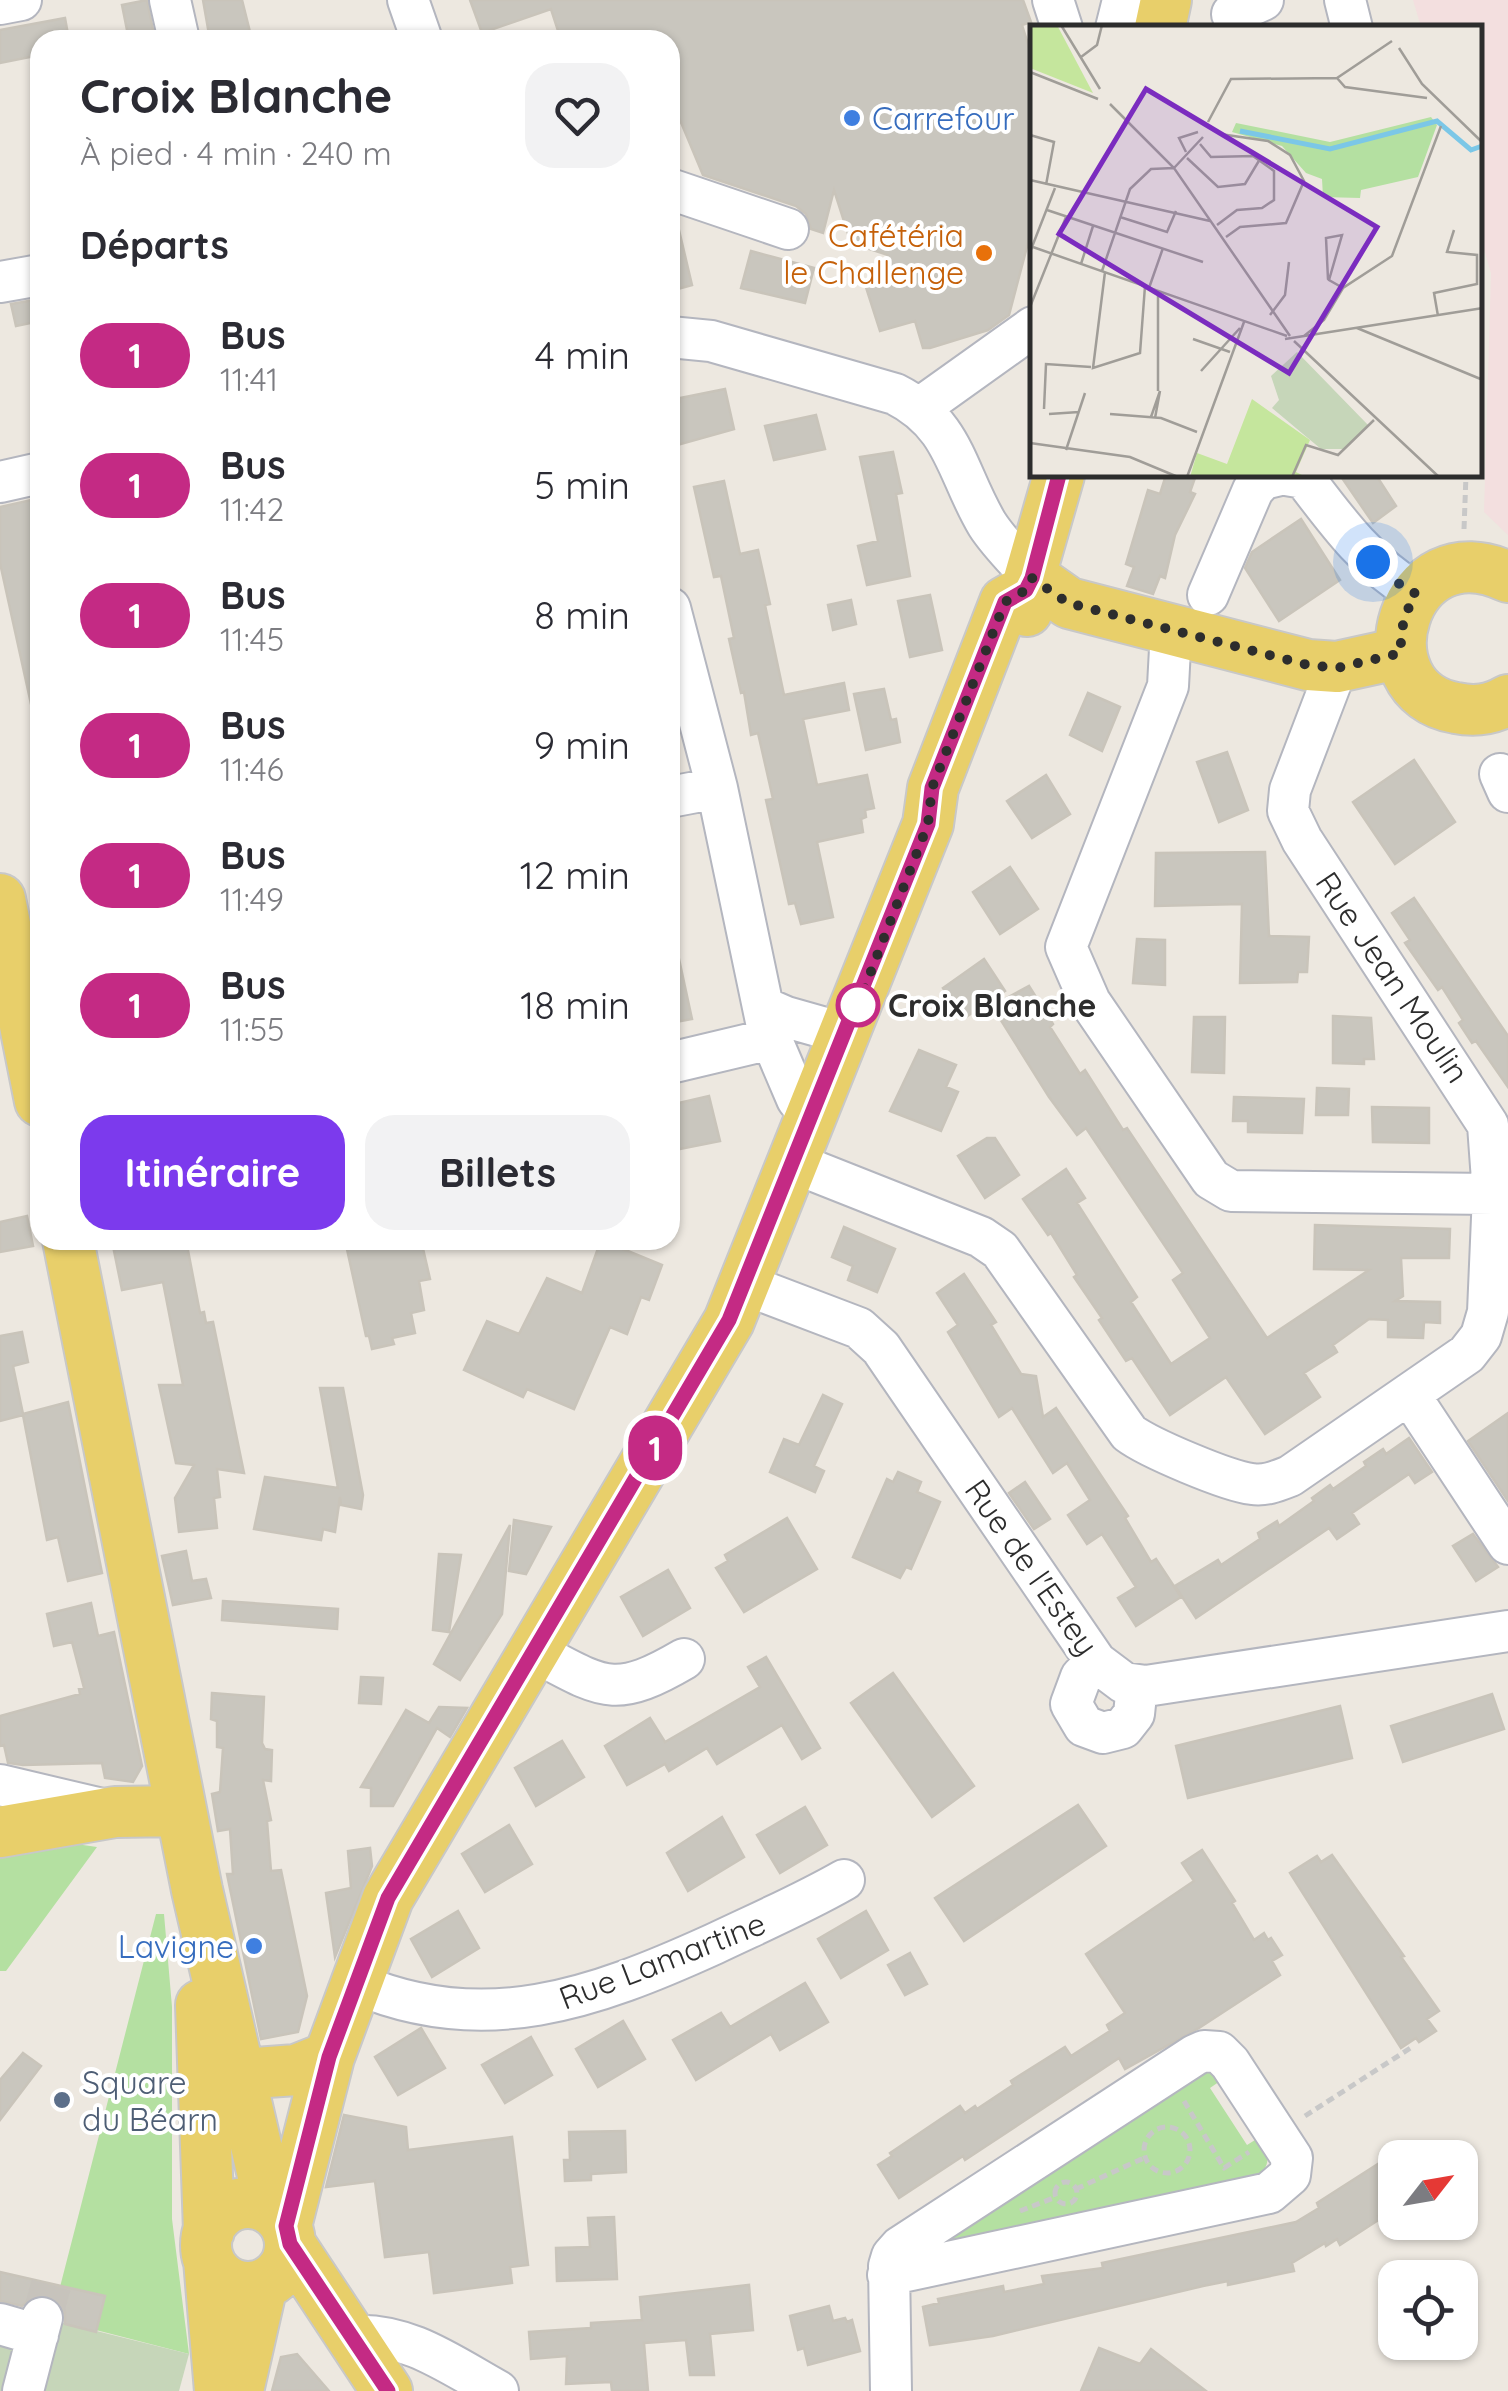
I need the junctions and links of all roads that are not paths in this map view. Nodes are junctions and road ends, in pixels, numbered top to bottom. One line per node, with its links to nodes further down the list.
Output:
1 (21, 0): 8 (street)
2 (170, 0): 13 (street)
3 (408, 0): 14 (street)
4 (1053, 0): 9 (street)
5 (1123, 0): 10 (street)
6 (1166, 0): 11 (main road)
7 (1345, 0): 12 (street)
8 (0, 4)
9 (1061, 25)
10 (1117, 25)
11 (1161, 25)
12 (1351, 25)
13 (177, 30)
14 (418, 30)
15 (680, 192): 16 (street)
16 (788, 229)
17 (30, 276): 18 (street)
18 (0, 282)
19 (1030, 329): 21 (street)
20 (680, 338): 21 (street)
21 (920, 407): 28 (street)
22 (30, 475): 26 (street)
23 (1058, 478): 28 (main road)
24 (1268, 478): 30 (street)
25 (1304, 478): 29 (street)
26 (0, 482)
27 (1485, 572): 29 (main road)
28 (1029, 584): 31 (main road); 40 (main road)
29 (1416, 594): 33 (main road)
30 (1208, 596)
31 (1171, 630): 34 (main road); 44 (street)
32 (680, 646): 36 (street)
33 (1401, 653): 34 (main road); 35 (main road)
34 (1337, 668): 44 (street, Rue Jean Moulin)
35 (1508, 700)
36 (717, 788): 37 (street); 39 (street)
37 (680, 795)
38 (11, 932): 41 (main road)
39 (767, 1023): 40 (street); 42 (street); 43 (street)
40 (846, 1034): 43 (main road)
41 (30, 1042)
42 (680, 1059)
43 (803, 1141): 46 (main road); 47 (street, Rue Jean Moulin)
44 (1493, 1194): 47 (street, Rue Jean Moulin)
45 (70, 1250): 55 (main road)
46 (746, 1285): 50 (main road); 52 (street, Rue de l'Estey)
47 (1409, 1394): 48 (street)
48 (1508, 1544)
49 (1508, 1631): 53 (street)
50 (536, 1652): 51 (street); 60 (main road)
51 (684, 1659)
52 (1096, 1662): 53 (street, Rue de l'Estey); 53 (street)
53 (1137, 1685)
54 (0, 1785): 56 (street)
55 (181, 1811): 56 (main road); 59 (main road)
56 (115, 1812): 57 (main road)
57 (0, 1832)
58 (844, 1880): 60 (street, Rue Lamartine)
59 (197, 1890): 62 (main road); 64 (main road)
60 (355, 1983): 61 (main road)
61 (329, 2057): 62 (main road); 63 (main road); 64 (main road)
62 (240, 2074): 63 (main road)
63 (259, 2160): 64 (main road)
64 (253, 2243): 67 (main road); 69 (main road); 70 (main road); 71 (main road)
65 (888, 2275): 65 (street); 73 (street)
66 (27, 2326): 68 (street)
67 (352, 2336): 71 (main road); 72 (street)
68 (23, 2391)
69 (220, 2391)
70 (238, 2391)
71 (387, 2391)
72 (498, 2391)
73 (890, 2391)

